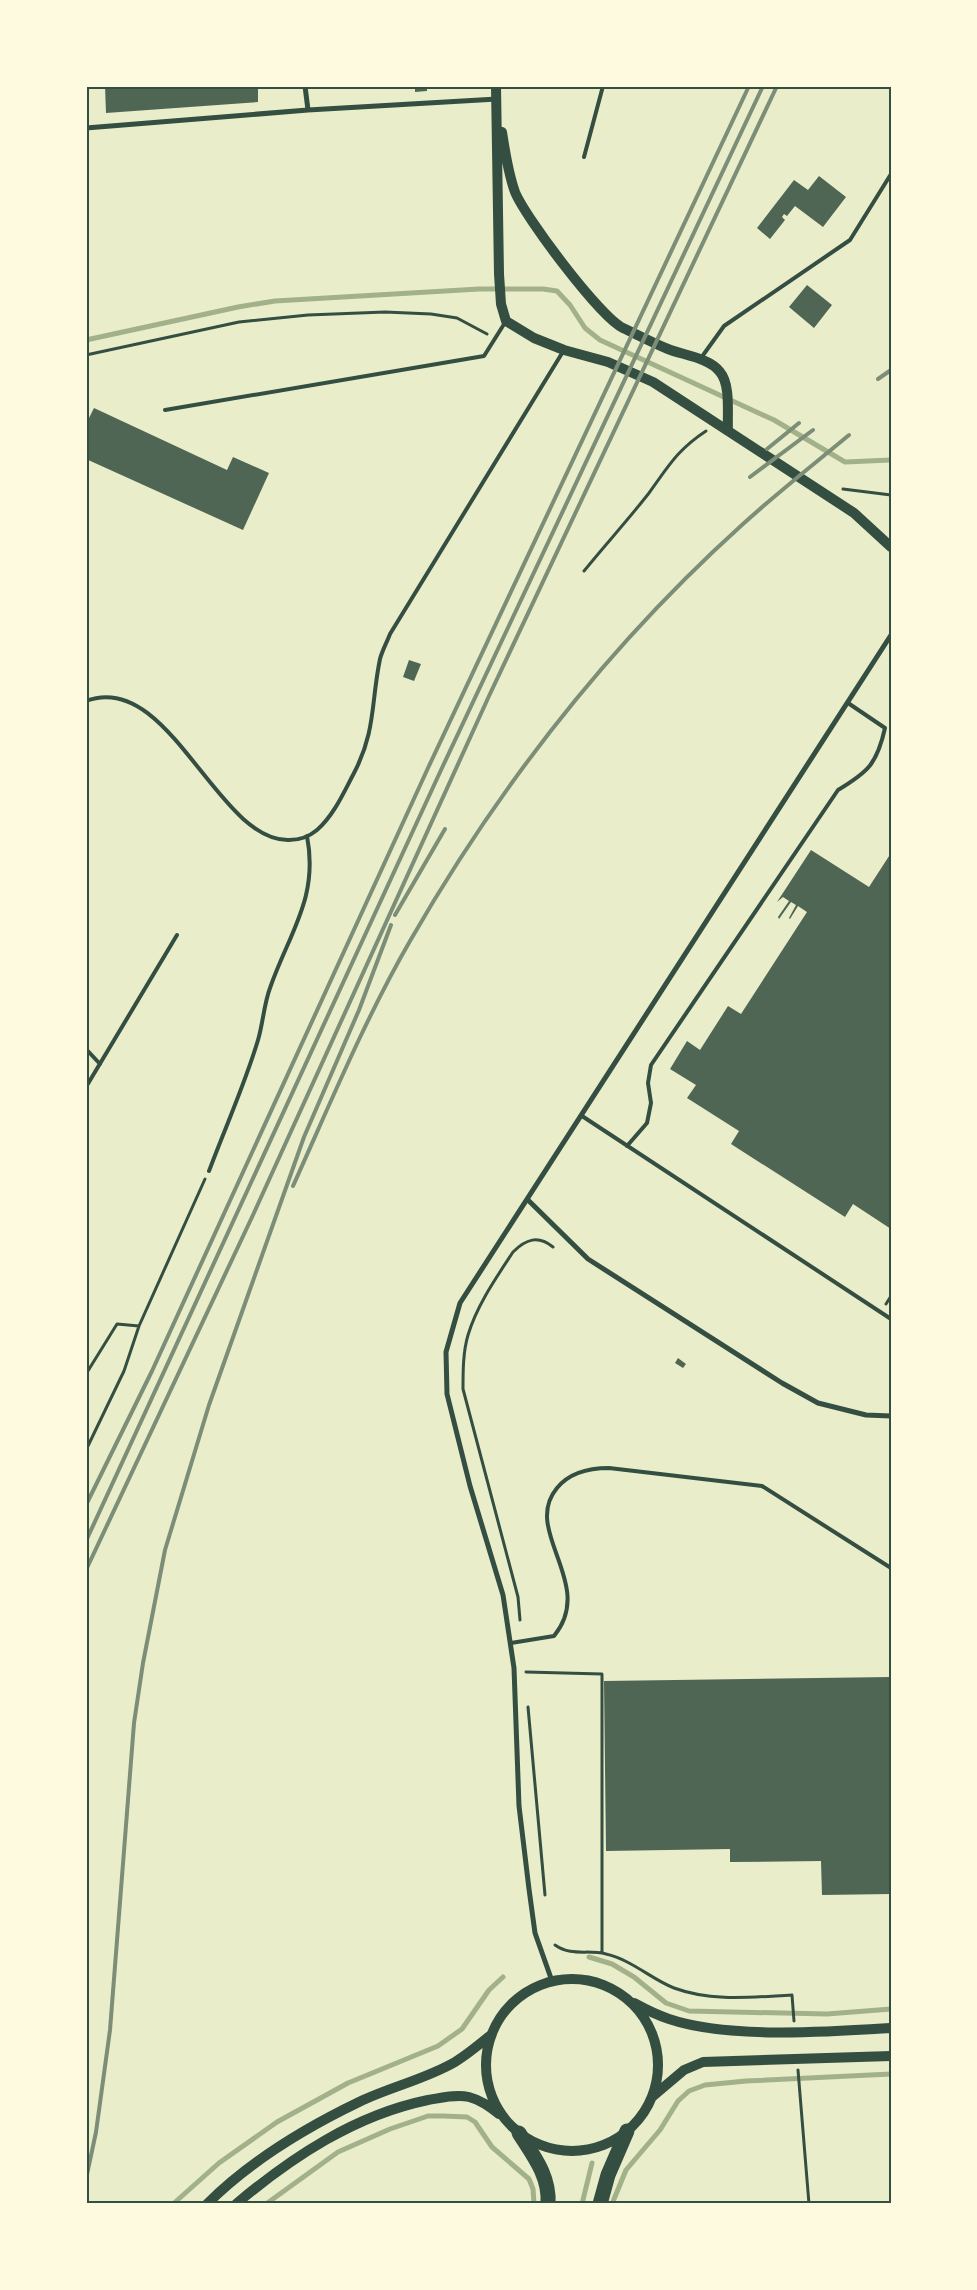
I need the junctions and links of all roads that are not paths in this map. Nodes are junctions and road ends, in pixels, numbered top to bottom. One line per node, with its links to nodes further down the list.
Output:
1 (305, 86): 5 (street)
2 (496, 86): 4 (main road)
3 (603, 86): 7 (lane)
4 (497, 99): 5 (street); 9 (main road); 11 (main road)
5 (308, 110): 6 (street)
6 (86, 128)
7 (584, 157)
8 (891, 174): 11 (lane)
9 (506, 321): 10 (main road); 12 (lane)
10 (564, 350): 13 (main road); 18 (lane)
11 (699, 360): 13 (main road)
12 (165, 410)
13 (728, 431): 14 (main road)
14 (891, 547)
15 (891, 635): 17 (street)
16 (86, 701): 18 (lane)
17 (848, 703): 23 (street); 24 (lane)
18 (307, 836): 25 (lane)
19 (177, 935): 21 (lane)
20 (86, 1049): 21 (lane)
21 (100, 1064): 22 (lane)
22 (86, 1087)
23 (582, 1116): 24 (lane); 26 (street)
24 (627, 1146): 27 (lane)
25 (209, 1171)
26 (528, 1199): 28 (street); 30 (street)
27 (891, 1319)
28 (891, 1416)
29 (891, 1568): 30 (lane)
30 (511, 1643): 31 (street)
31 (552, 1981): 32 (main road); 34 (main road)
32 (630, 2001): 33 (main road); 36 (main road)
33 (891, 2028)
34 (492, 2034): 37 (main road); 40 (main road)
35 (891, 2056): 36 (main road)
36 (652, 2097): 38 (main road)
37 (504, 2117): 39 (main road); 41 (main road)
38 (627, 2131): 39 (main road); 43 (highway)
39 (519, 2132): 42 (highway)
40 (207, 2204)
41 (236, 2204)
42 (548, 2204)
43 (600, 2204)

